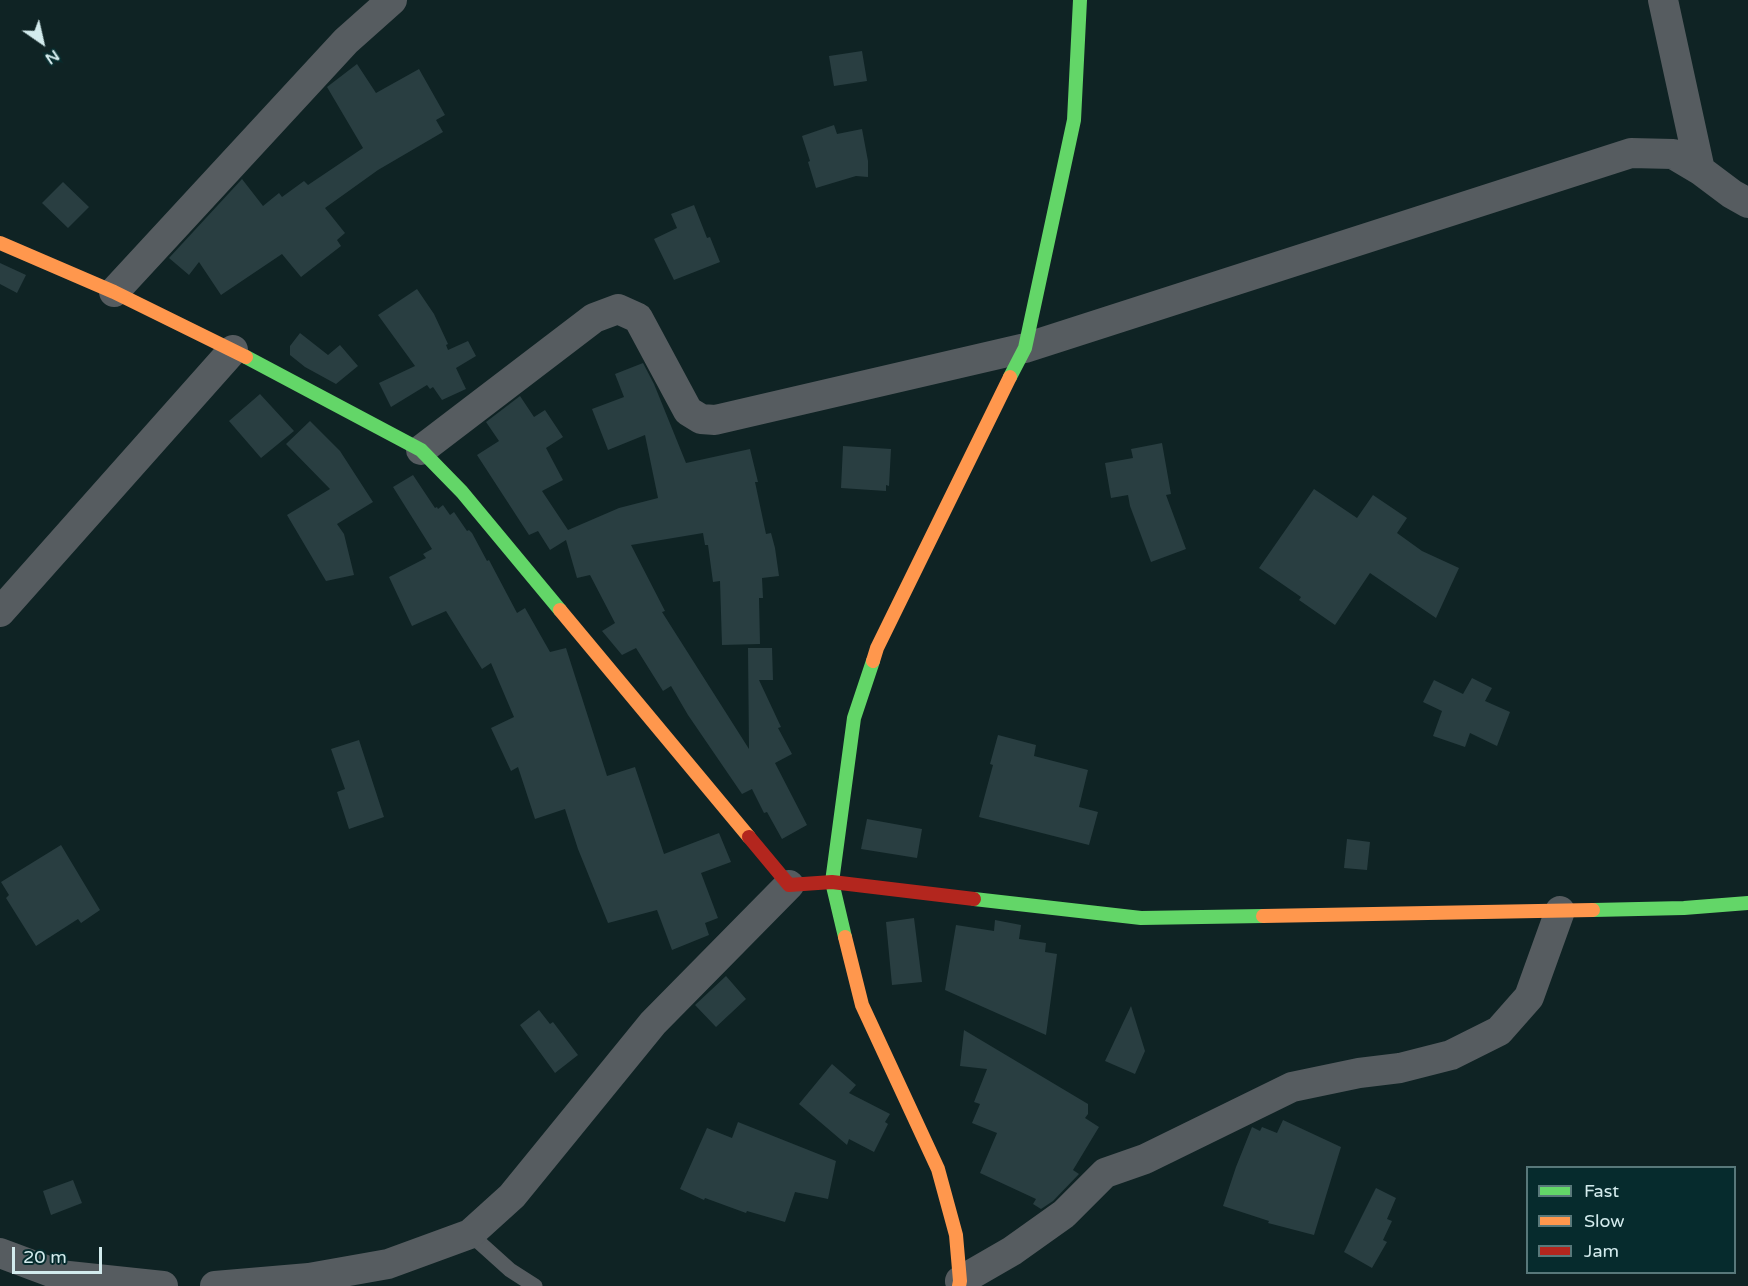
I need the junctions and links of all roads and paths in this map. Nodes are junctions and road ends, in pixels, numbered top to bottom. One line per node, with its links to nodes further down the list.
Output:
1 (392, 0): 7 (street)
2 (1080, 0): 8 (street)
3 (1663, 0): 4 (street)
4 (1700, 171): 5 (street); 8 (street)
5 (1748, 203)
6 (0, 243): 7 (street)
7 (114, 292): 9 (street)
8 (1025, 348): 10 (street); 12 (street)
9 (233, 350): 10 (street); 11 (street)
10 (421, 450): 13 (street)
11 (0, 612)
12 (832, 882): 13 (street); 15 (street); 18 (street)
13 (789, 885): 16 (street)
14 (1748, 903): 15 (street)
15 (1560, 911): 18 (street)
16 (470, 1234): 20 (street); 21 (lane)
17 (0, 1253): 19 (street)
18 (960, 1284)
19 (163, 1286)
20 (215, 1286)
21 (535, 1286)

